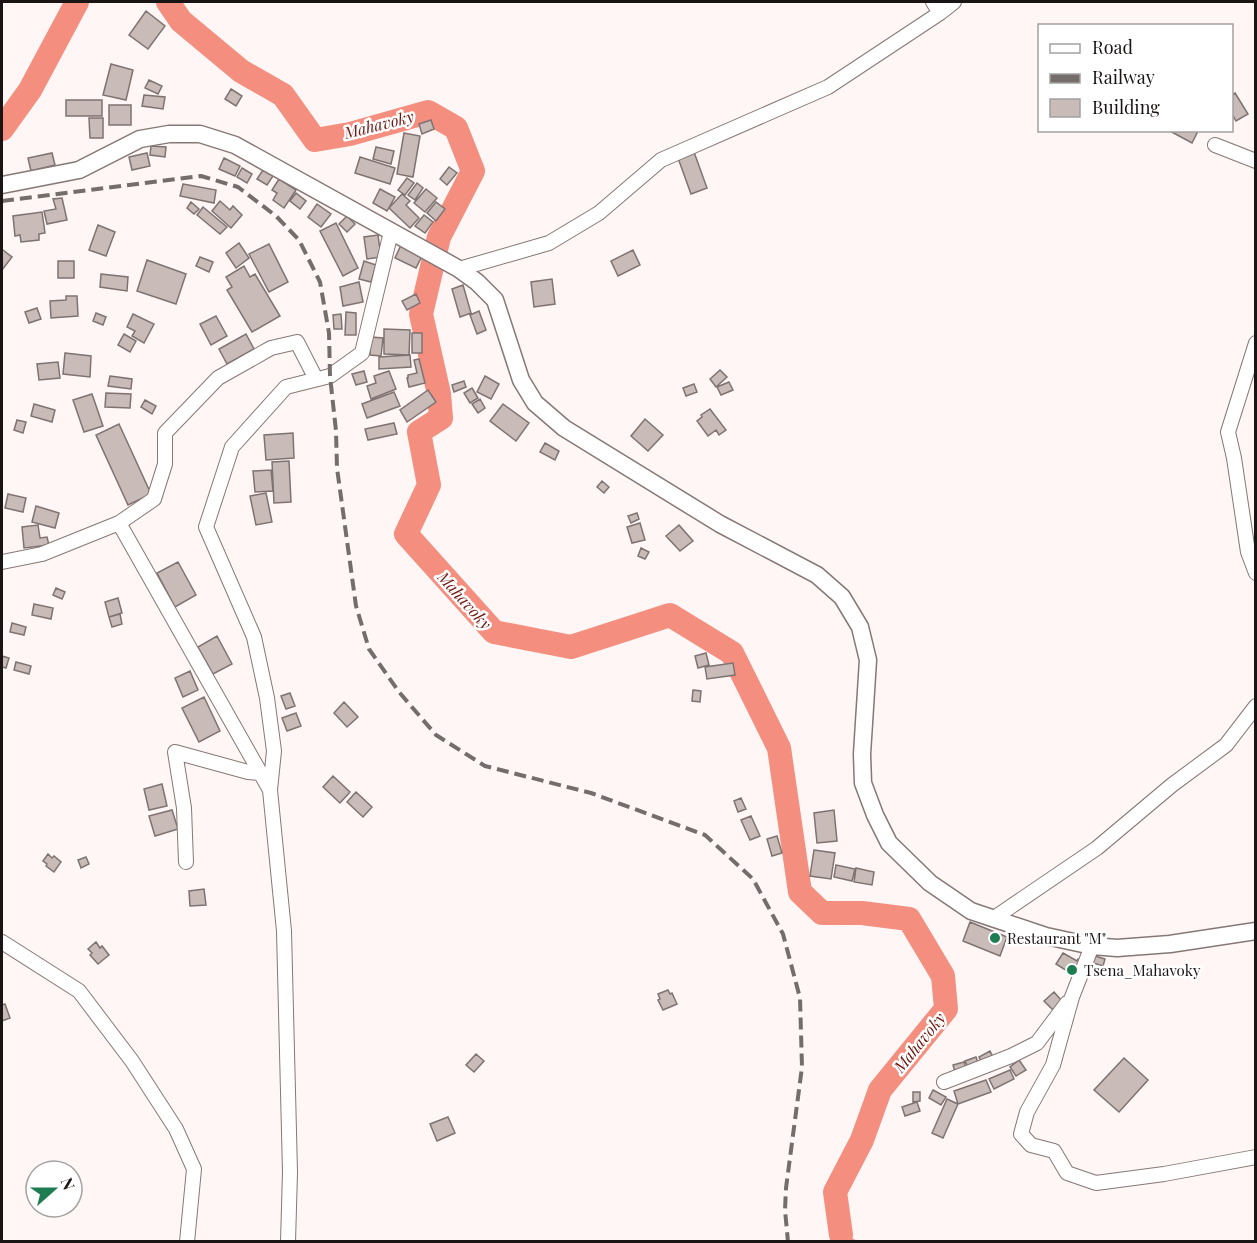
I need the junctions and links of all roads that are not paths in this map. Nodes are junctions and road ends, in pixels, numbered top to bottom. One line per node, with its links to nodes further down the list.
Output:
1 (954, 2): 2 (street)
2 (937, 7): 7 (street)
3 (1215, 145): 4 (street)
4 (1256, 161)
5 (2, 185): 6 (main road)
6 (391, 232): 7 (main road); 9 (street)
7 (459, 269): 17 (main road)
8 (1256, 343): 12 (street)
9 (316, 379): 10 (street); 15 (street)
10 (119, 523): 11 (street); 14 (street)
11 (2, 562)
12 (1256, 573)
13 (1254, 704): 17 (street)
14 (261, 773): 15 (street); 16 (street)
15 (270, 790): 25 (street)
16 (186, 862)
17 (994, 918): 20 (main road)
18 (1256, 931): 20 (main road)
19 (2, 942): 24 (street)
20 (1092, 946): 21 (street)
21 (1072, 997): 22 (street); 23 (street)
22 (944, 1082)
23 (1256, 1157)
24 (188, 1242)
25 (288, 1242)

